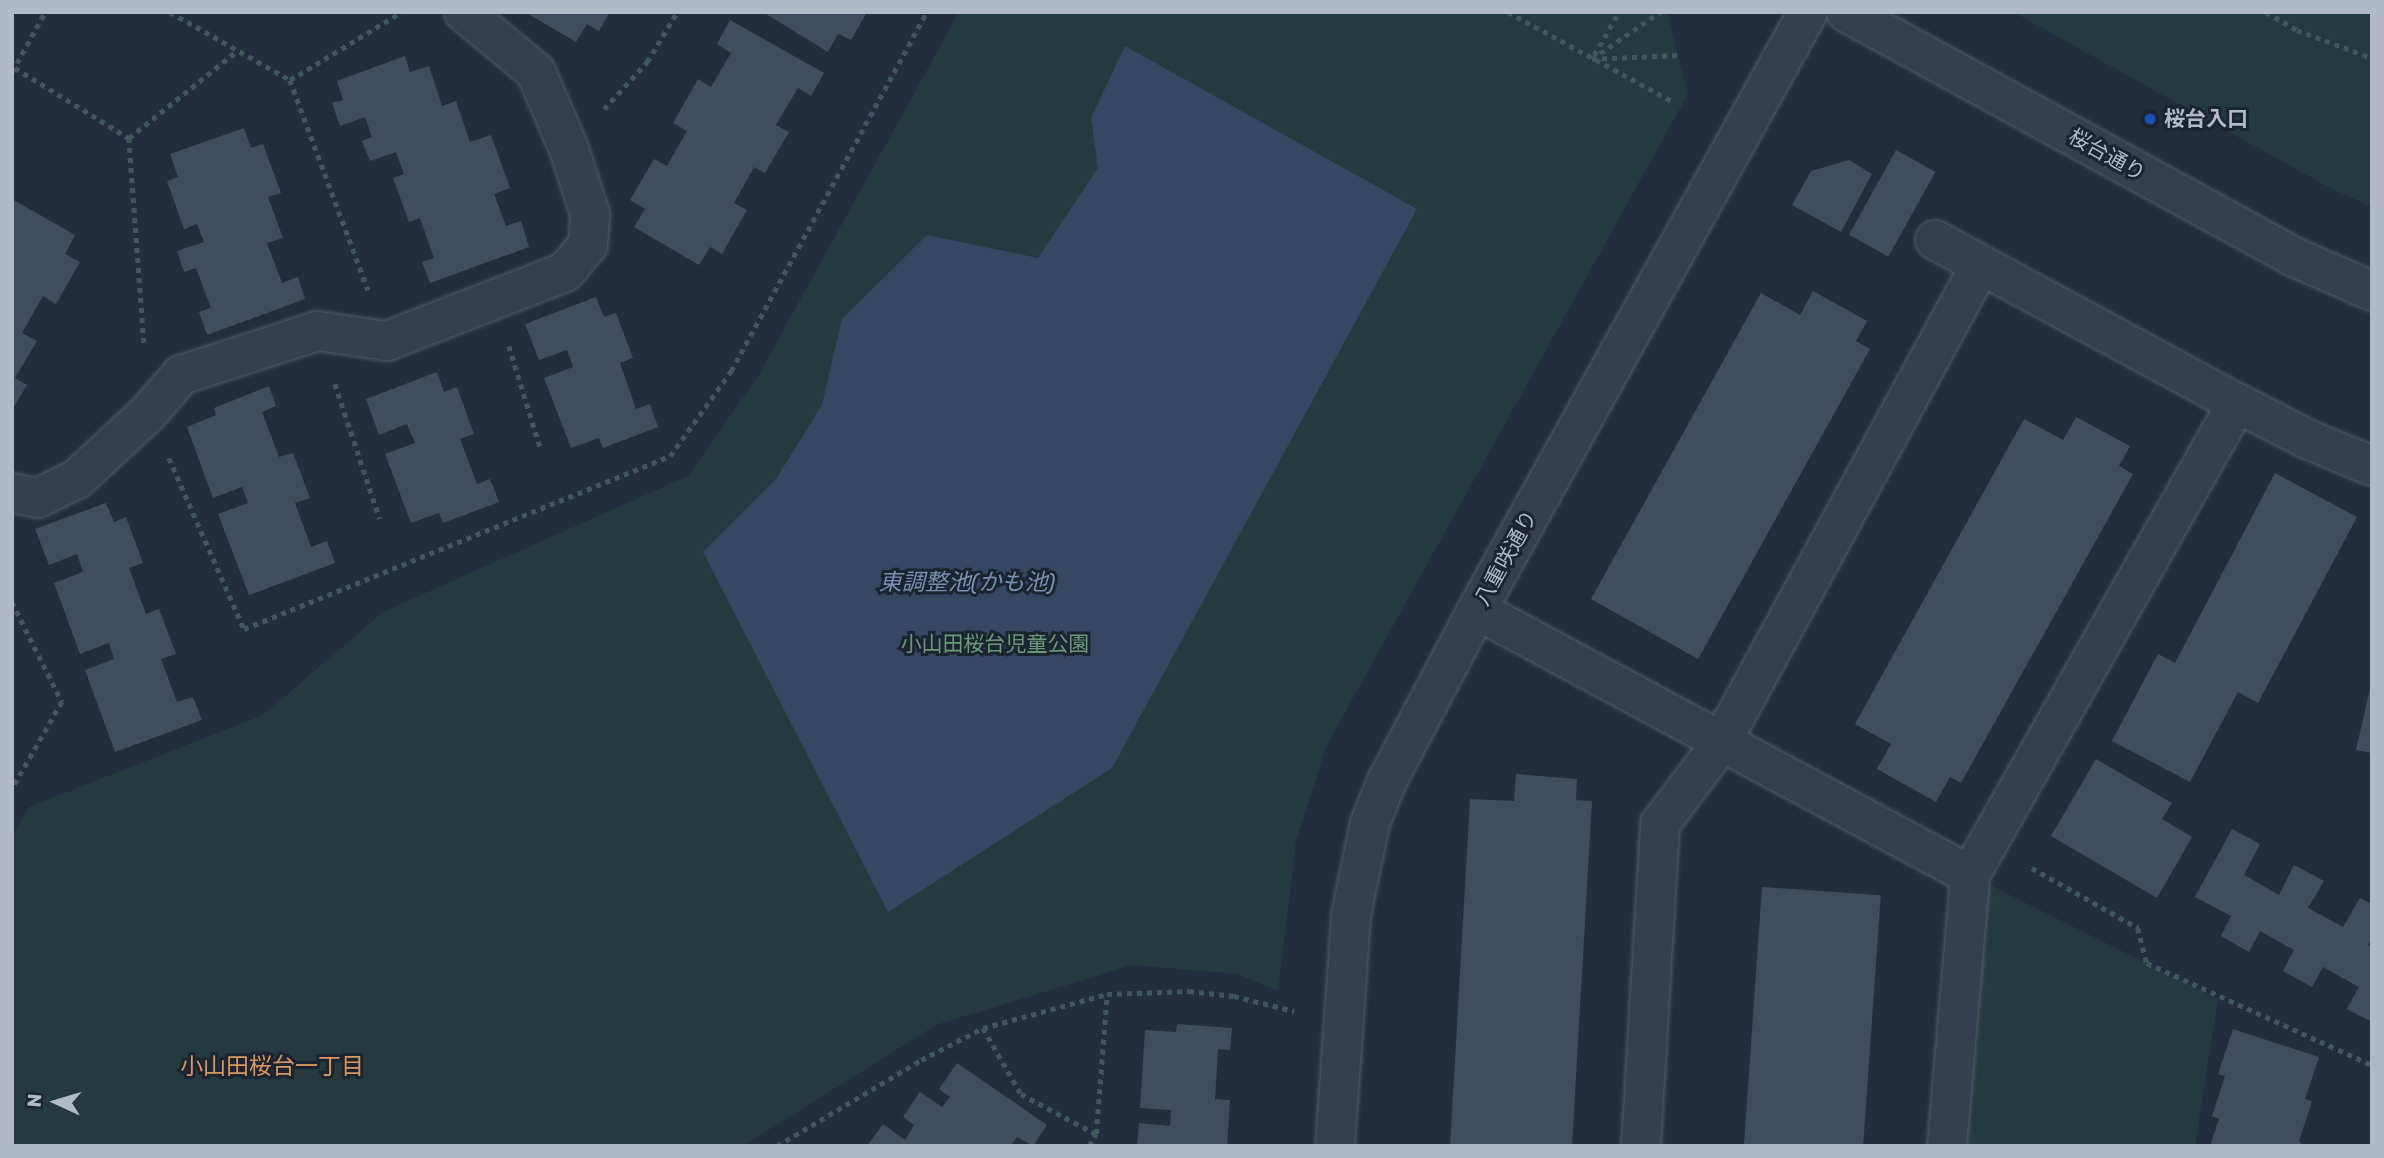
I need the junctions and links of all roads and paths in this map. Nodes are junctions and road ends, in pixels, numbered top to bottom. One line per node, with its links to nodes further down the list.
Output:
1 (45, 12): 17 (path)
2 (170, 12): 13 (path)
3 (402, 12): 18 (path)
4 (464, 12): 21 (street)
5 (677, 12): 21 (path)
6 (927, 12): 29 (path)
7 (1508, 12): 16 (path)
8 (1619, 12): 16 (path)
9 (1660, 12): 16 (path)
10 (1808, 12): 35 (street, 八重咲通り)
11 (1846, 12): 24 (street, 桜台通り)
12 (2266, 12): 15 (path)
13 (238, 50): 18 (path); 20 (path)
14 (1679, 55): 16 (path)
15 (2372, 58)
16 (1591, 59): 19 (path)
17 (13, 70): 20 (path)
18 (290, 80): 27 (path)
19 (1672, 101)
20 (129, 138): 29 (path)
21 (569, 149): 25 (street)
22 (1936, 240): 23 (street)
23 (1980, 266): 28 (street); 36 (street)
24 (2372, 290)
25 (495, 302): 27 (street); 30 (path)
26 (317, 331): 27 (street); 29 (street); 33 (path)
27 (387, 341)
28 (2237, 402): 31 (street); 38 (street)
29 (149, 412): 32 (street)
30 (540, 447)
31 (2372, 466)
32 (12, 492)
33 (380, 519)
34 (12, 602): 37 (path)
35 (1477, 610): 36 (street); 46 (street, 八重咲通り)
36 (1721, 743): 38 (street); 47 (street)
37 (12, 789)
38 (1979, 859): 42 (path); 48 (street)
39 (1107, 994): 40 (path); 41 (path); 43 (path)
40 (1295, 1011)
41 (983, 1028): 43 (path); 44 (path)
42 (2372, 1066)
43 (1096, 1134): 45 (path)
44 (777, 1146)
45 (1089, 1146)
46 (1335, 1146)
47 (1641, 1146)
48 (1947, 1146)

